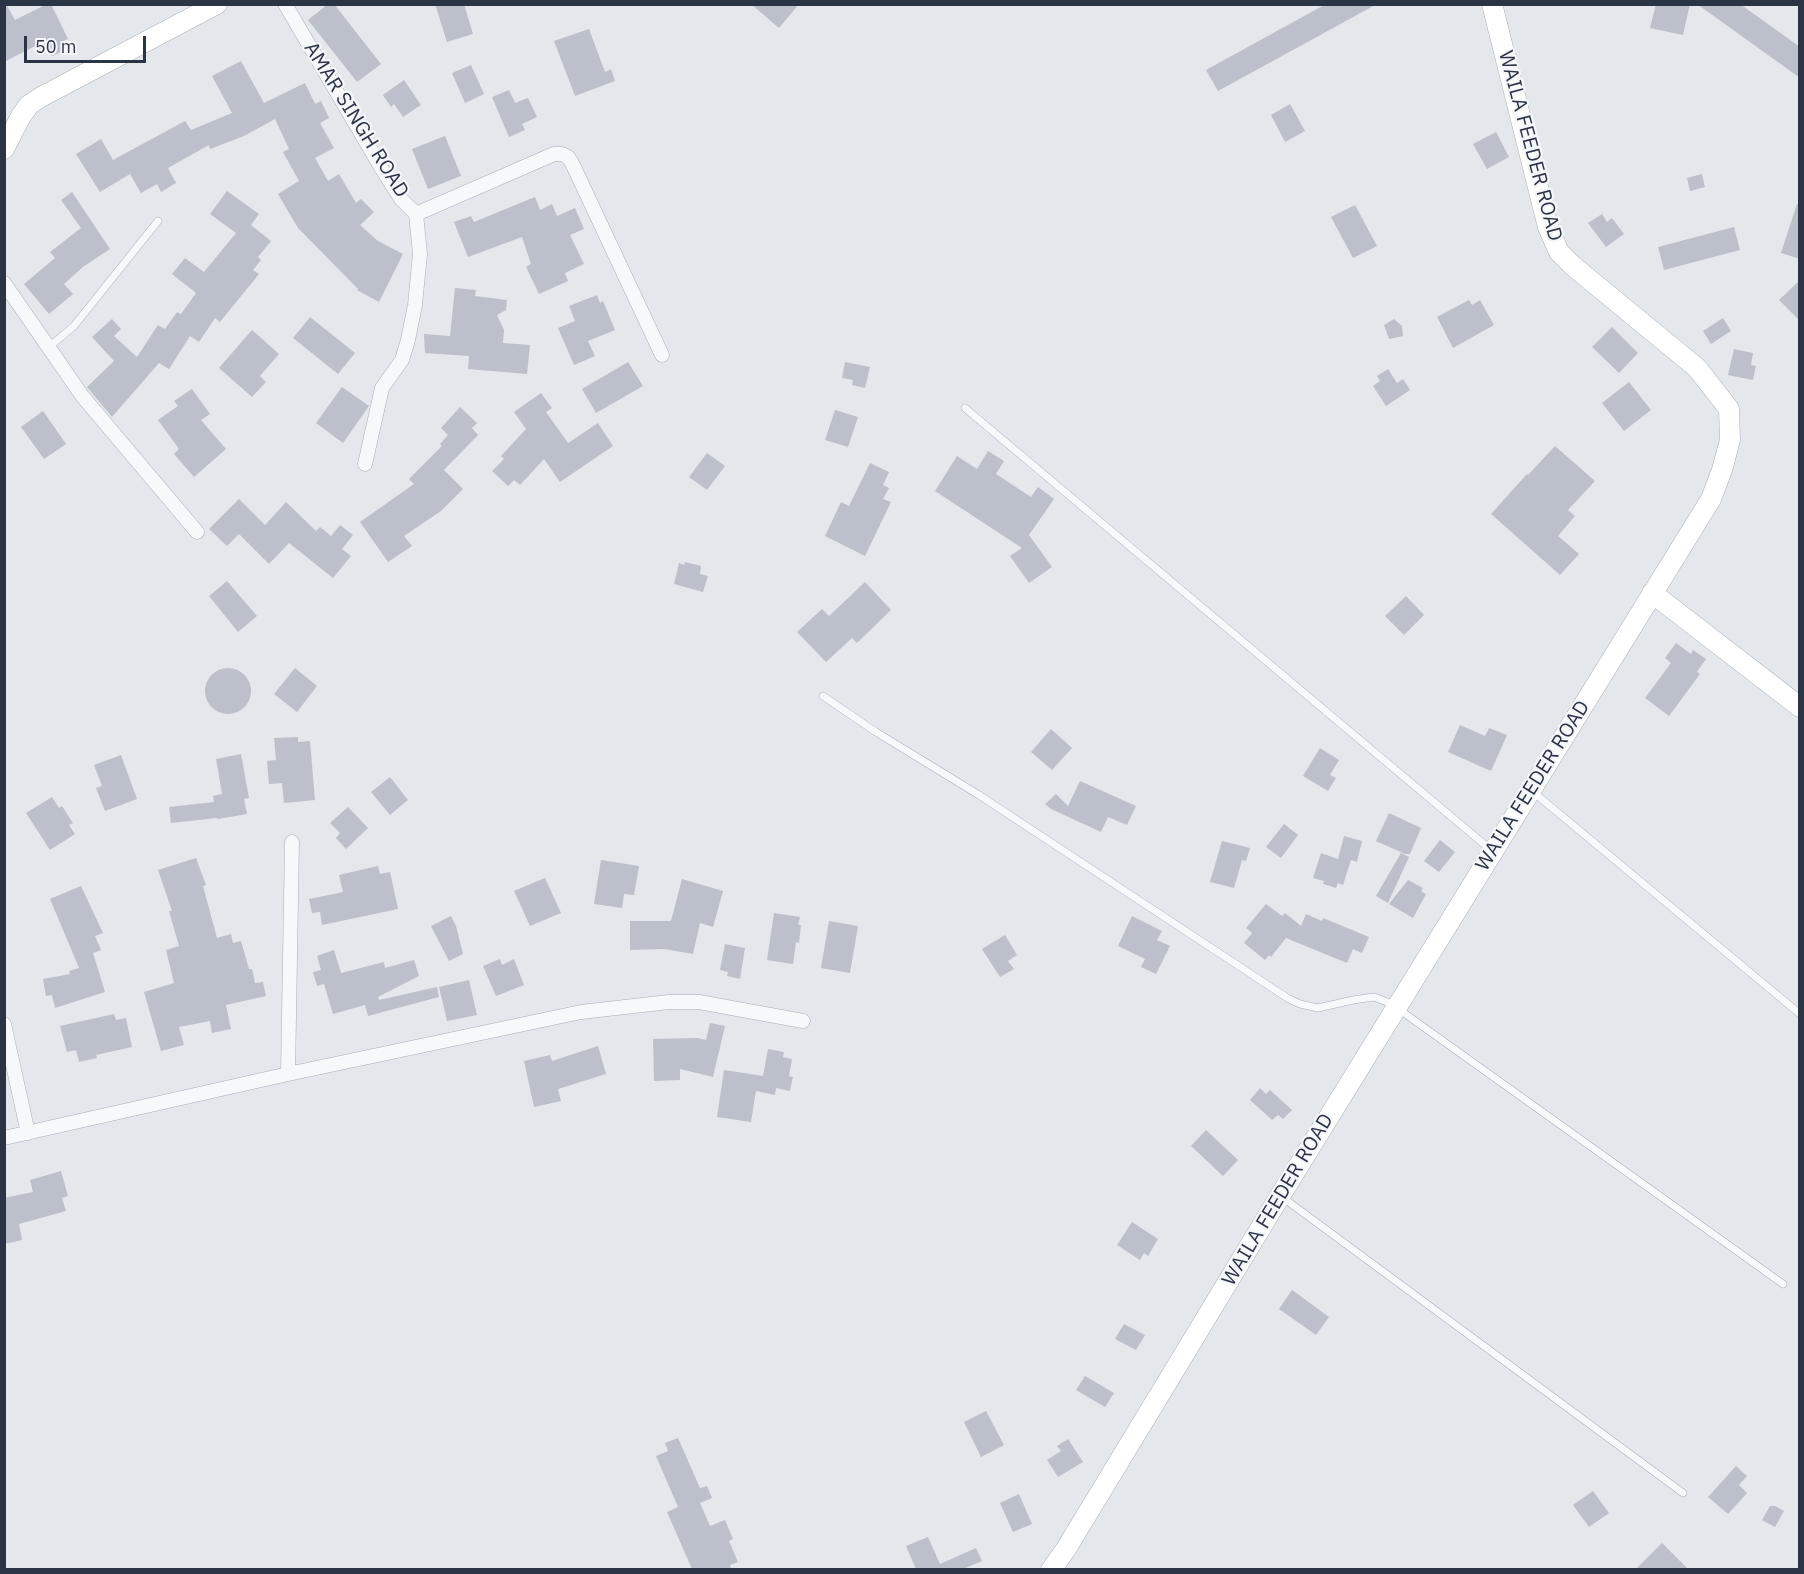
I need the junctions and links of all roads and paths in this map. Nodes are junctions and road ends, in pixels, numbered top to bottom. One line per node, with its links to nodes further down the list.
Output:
1 (217, 4): 4 (street)
2 (285, 4): 5 (street, AMAR SINGH ROAD)
3 (1492, 4): 13 (street, WAILA FEEDER ROAD)
4 (4, 149)
5 (416, 214): 9 (street, AMAR SINGH ROAD); 11 (street)
6 (158, 221): 8 (lane)
7 (4, 283): 8 (street)
8 (50, 347): 12 (street)
9 (662, 355)
10 (965, 408): 18 (lane)
11 (365, 464)
12 (197, 532)
13 (1652, 594): 15 (street); 16 (street, WAILA FEEDER ROAD)
14 (823, 696): 19 (lane)
15 (1800, 707)
16 (1531, 789): 18 (street, WAILA FEEDER ROAD); 20 (lane)
17 (292, 842): 23 (street)
18 (1493, 851): 19 (street, WAILA FEEDER ROAD)
19 (1396, 1007): 26 (street, WAILA FEEDER ROAD); 27 (lane)
20 (1800, 1014)
21 (803, 1022): 23 (street)
22 (4, 1024): 24 (street)
23 (288, 1074): 24 (street)
24 (28, 1133): 25 (street)
25 (4, 1138)
26 (1280, 1196): 28 (lane); 29 (street, WAILA FEEDER ROAD)
27 (1783, 1284)
28 (1683, 1493)
29 (1051, 1569)

